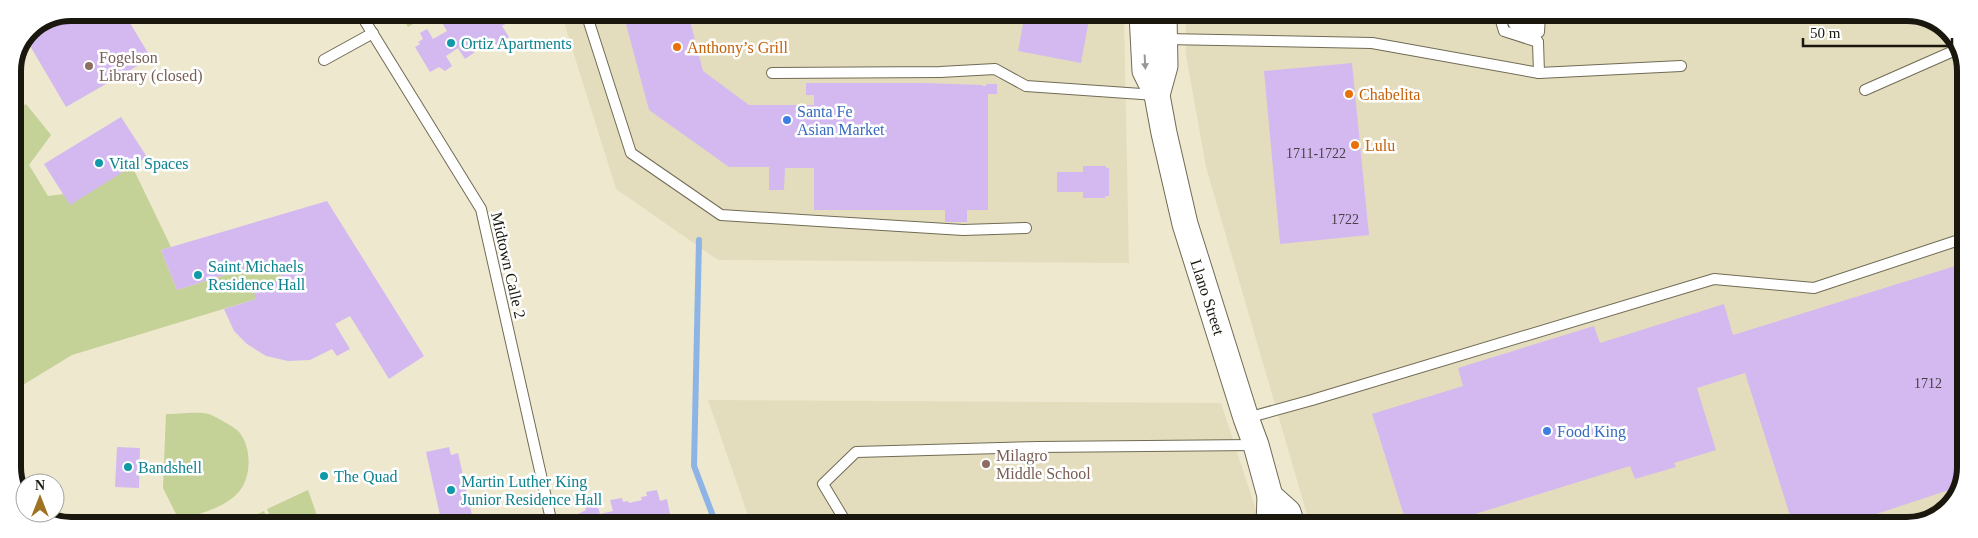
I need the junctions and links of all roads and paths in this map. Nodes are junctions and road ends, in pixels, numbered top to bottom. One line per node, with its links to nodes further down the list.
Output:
1 (365, 21): 10 (lane, Midtown Calle 2)
2 (589, 21): 20 (lane)
3 (1142, 21): 19 (street, Llano Street, one-way to 19)
4 (1164, 21): 11 (street, Llano Street)
5 (1501, 21): 12 (lane)
6 (1512, 21): 12 (lane)
7 (1525, 21): 12 (lane)
8 (1534, 21): 12 (lane)
9 (1540, 21): 12 (lane)
10 (373, 33): 14 (lane); 25 (lane, Midtown Calle 2)
11 (1164, 38): 17 (lane); 19 (street, Llano Street)
12 (1538, 42): 17 (lane)
13 (1953, 51): 18 (lane)
14 (324, 60)
15 (1681, 66): 17 (lane)
16 (772, 73): 19 (lane)
17 (1539, 73)
18 (1865, 90)
19 (1157, 95): 22 (street, Llano Street)
20 (1026, 228)
21 (1957, 241): 22 (lane)
22 (1246, 418): 23 (street, Llano Street)
23 (1256, 445): 24 (street, Llano Street); 26 (lane)
24 (1270, 496): 27 (street, Llano Street); 28 (street)
25 (550, 517)
26 (843, 517)
27 (1269, 517)
28 (1290, 517)

